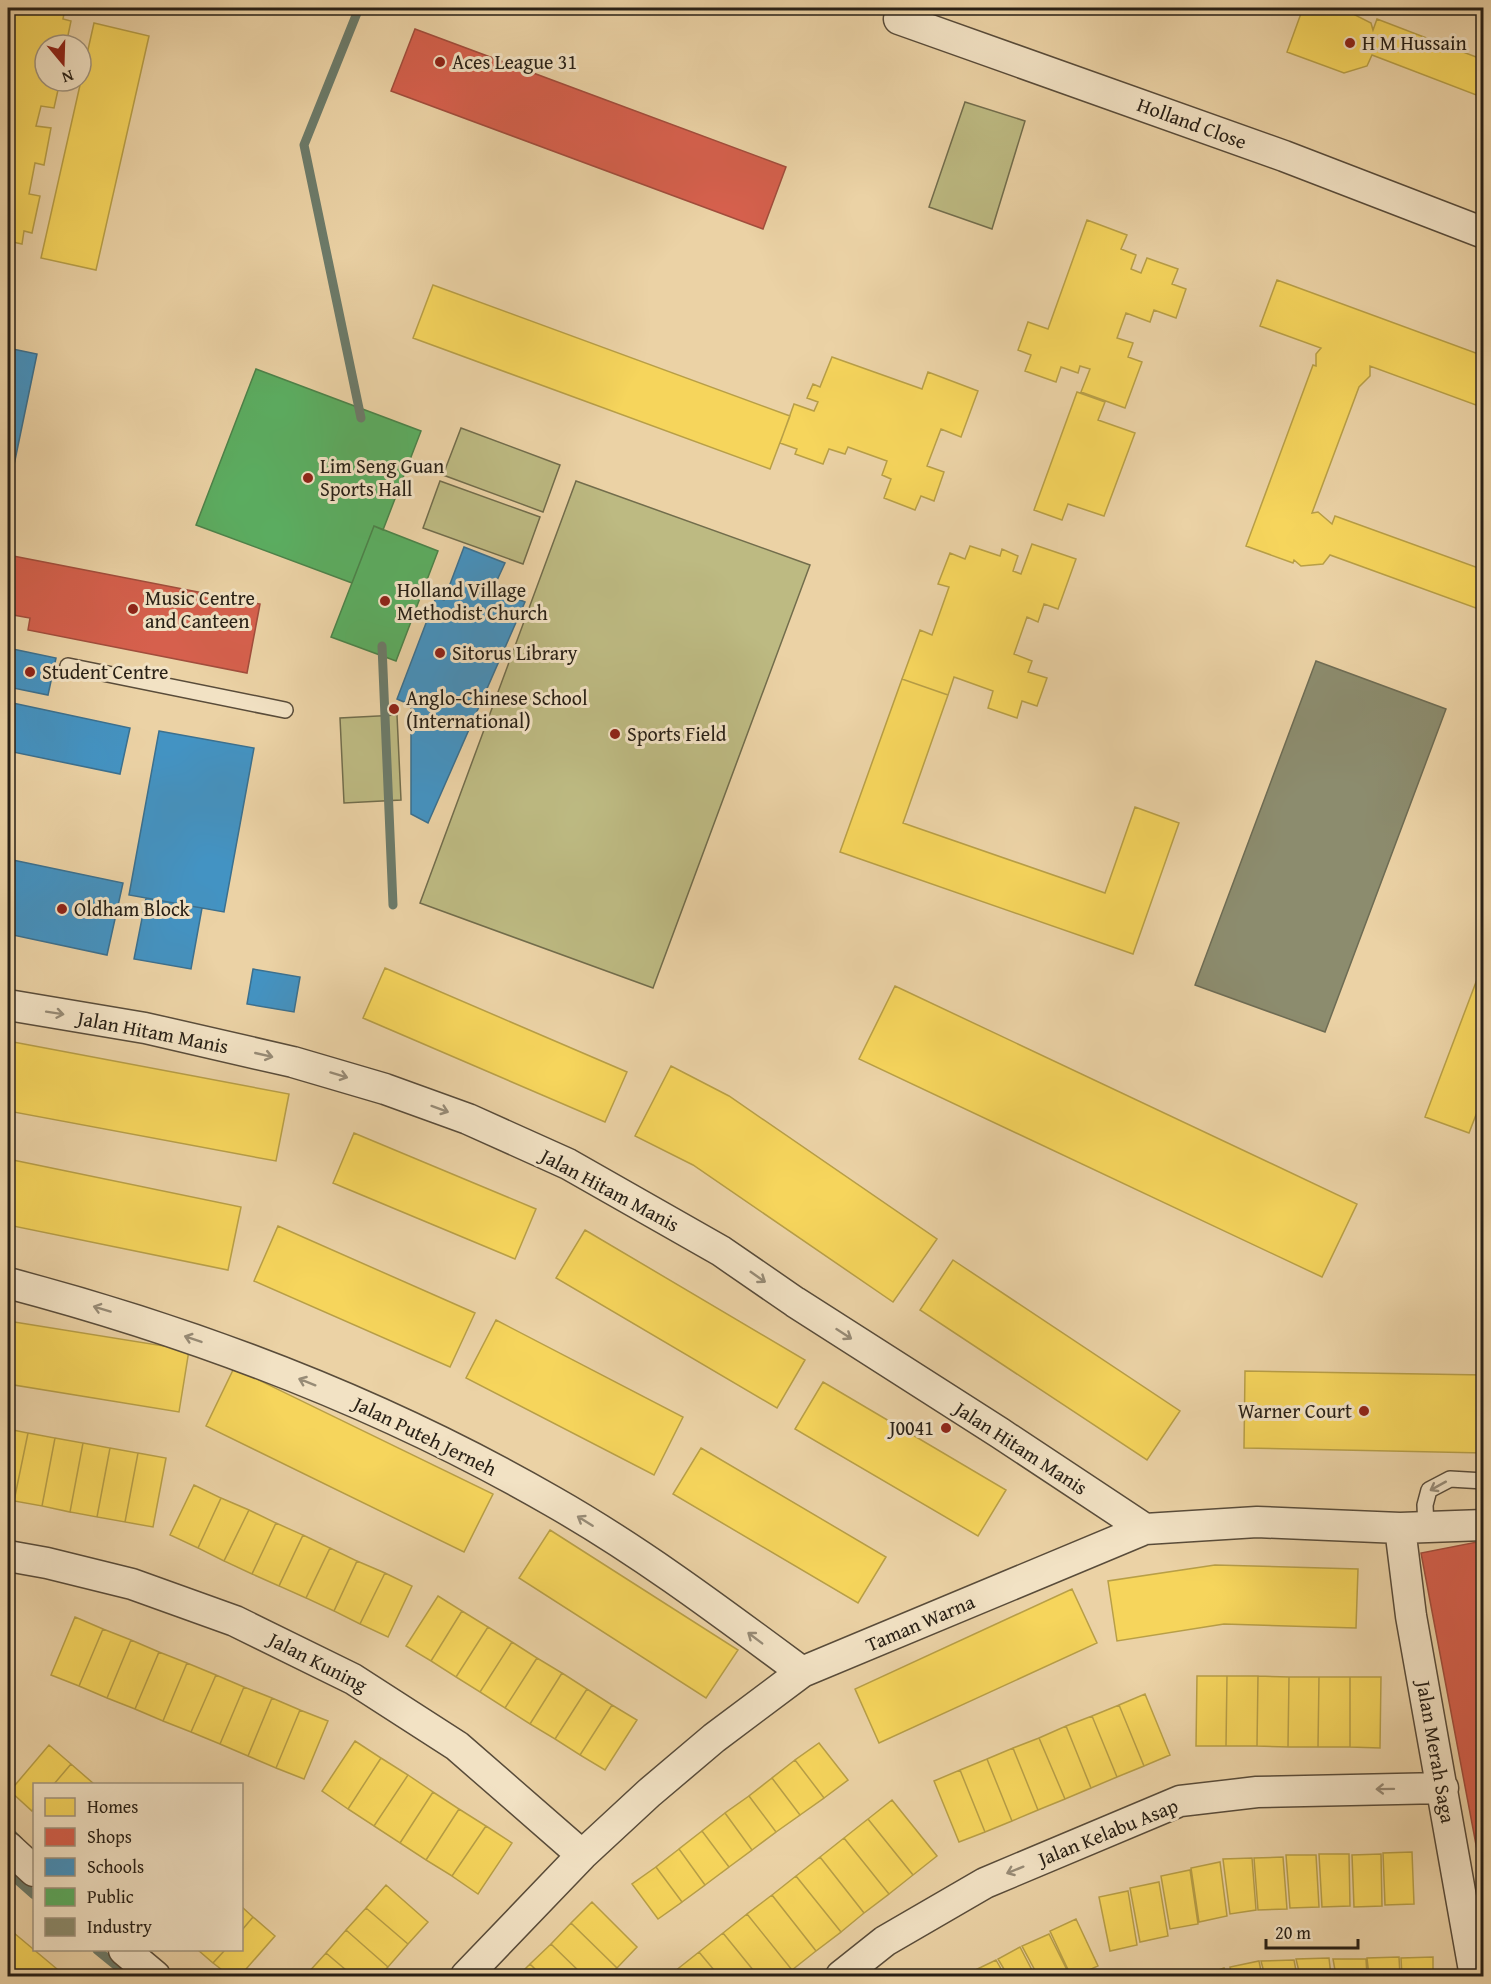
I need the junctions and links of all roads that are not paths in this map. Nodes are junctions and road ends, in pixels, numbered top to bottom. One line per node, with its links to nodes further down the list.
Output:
1 (899, 19): 2 (street, Holland Close)
2 (1484, 233)
3 (68, 666): 4 (lane)
4 (285, 710)
5 (8, 1005): 10 (street, Jalan Hitam Manis, one-way to 10)
6 (8, 1283): 12 (street, Jalan Puteh Jerneh, one-way to 6)
7 (1484, 1481): 9 (lane, one-way to 9)
8 (1484, 1525): 9 (street, Taman Warna)
9 (1413, 1528): 10 (street, Taman Warna); 13 (street, Jalan Merah Saga)
10 (1145, 1529): 12 (street, Taman Warna)
11 (8, 1556): 15 (street, Jalan Kuning)
12 (802, 1672): 15 (street, Taman Warna)
13 (1443, 1788): 20 (street, Jalan Kelabu Asap, one-way to 20); 21 (street, Jalan Merah Saga)
14 (8, 1847): 16 (street)
15 (582, 1855): 19 (street, Taman Warna)
16 (33, 1870)
17 (125, 1951): 18 (street)
18 (155, 1977)
19 (466, 1977)
20 (840, 1977)
21 (1475, 1977)

